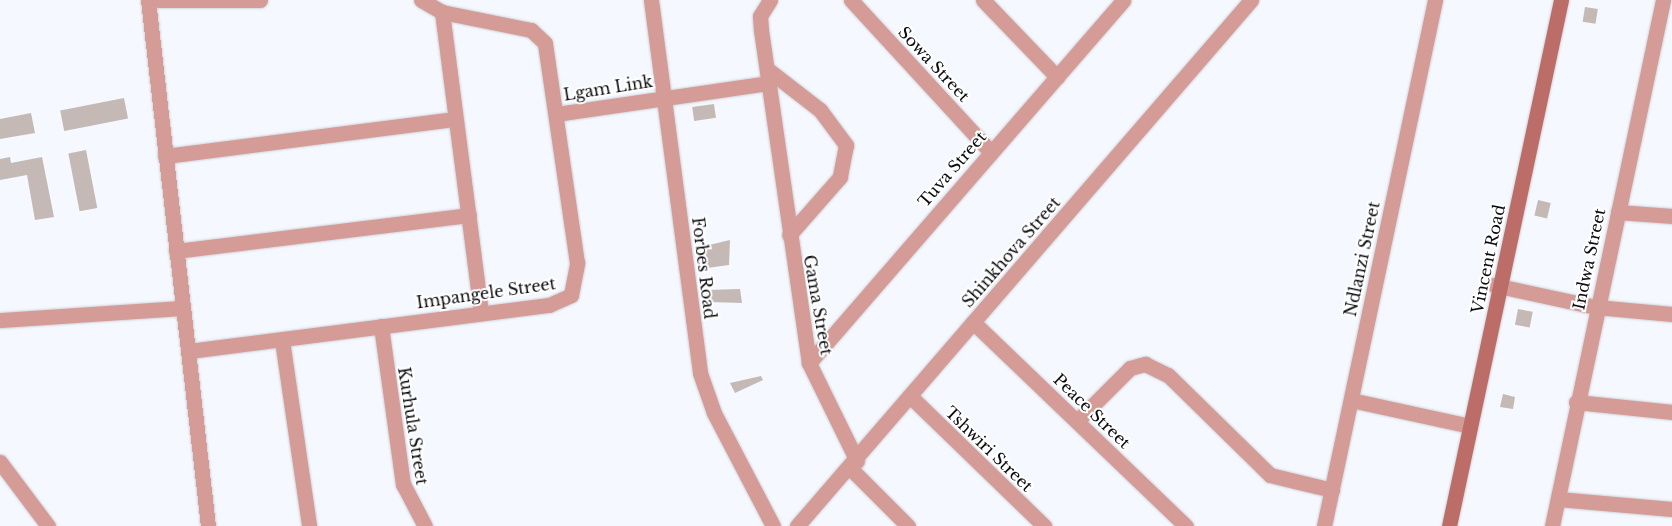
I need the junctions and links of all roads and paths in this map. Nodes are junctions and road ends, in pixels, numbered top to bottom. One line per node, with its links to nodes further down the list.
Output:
1 (148, 0): 22 (street)
2 (159, 0): 3 (street)
3 (260, 0)
4 (421, 0): 15 (street)
5 (651, 0): 18 (street, Forbes Road)
6 (770, 0): 16 (street, Gama Street)
7 (851, 0): 21 (street, Sowa Street)
8 (983, 0): 17 (street)
9 (1123, 0): 17 (street, Tuva Street)
10 (1251, 0): 34 (street, Shinkhova Street)
11 (1434, 0): 40 (street, Ndlanzi Street)
12 (1550, 0): 28 (main road, Vincent Road)
13 (1561, 0): 28 (main road, Vincent Road)
14 (1663, 0): 23 (street, Indwa Street)
15 (442, 12): 19 (street, Impangele Street); 20 (street)
16 (768, 76): 18 (street, Lgam Link); 26 (street, Gama Street); 26 (street)
17 (1057, 77): 21 (street, Tuva Street)
18 (665, 97): 19 (street, Lgam Link); 54 (street, Forbes Road)
19 (556, 114): 31 (street, Impangele Street)
20 (454, 119): 22 (street); 24 (street)
21 (990, 152): 38 (street, Tuva Street)
22 (165, 156): 27 (street)
23 (1618, 212): 25 (street); 29 (street, Indwa Street)
24 (469, 214): 27 (street); 31 (street)
25 (1672, 216)
26 (789, 235): 38 (street, Gama Street)
27 (176, 251): 30 (street)
28 (1497, 286): 29 (street); 44 (main road, Vincent Road)
29 (1596, 307): 32 (street); 41 (street, Indwa Street)
30 (182, 308): 33 (street); 37 (street)
31 (481, 312): 35 (street, Impangele Street)
32 (1672, 314)
33 (0, 320)
34 (973, 322): 39 (street, Shinkhova Street); 43 (street, Peace Street)
35 (381, 326): 36 (street, Impangele Street); 53 (street, Kurhula Street)
36 (282, 340): 37 (street, Impangele Street); 52 (street)
37 (189, 350): 51 (street)
38 (809, 363): 46 (street, Gama Street)
39 (910, 396): 46 (street, Shinkhova Street); 57 (street, Tshwiri Street)
40 (1351, 400): 44 (street); 47 (street, Ndlanzi Street)
41 (1576, 402): 42 (street); 48 (street, Indwa Street)
42 (1672, 412)
43 (1077, 421): 47 (street); 58 (street, Peace Street)
44 (1467, 426): 60 (main road, Vincent Road); 61 (main road, Vincent Road)
45 (0, 462): 50 (street)
46 (853, 465): 55 (street, Shinkhova Street); 56 (street, Gama Street)
47 (1332, 490): 59 (street, Ndlanzi Street)
48 (1558, 499): 49 (street); 62 (street, Indwa Street)
49 (1672, 509)
50 (48, 526)
51 (208, 526)
52 (309, 526)
53 (425, 526)
54 (773, 526)
55 (797, 526)
56 (908, 526)
57 (1044, 526)
58 (1186, 526)
59 (1324, 526)
60 (1443, 526)
61 (1449, 526)
62 (1552, 526)

